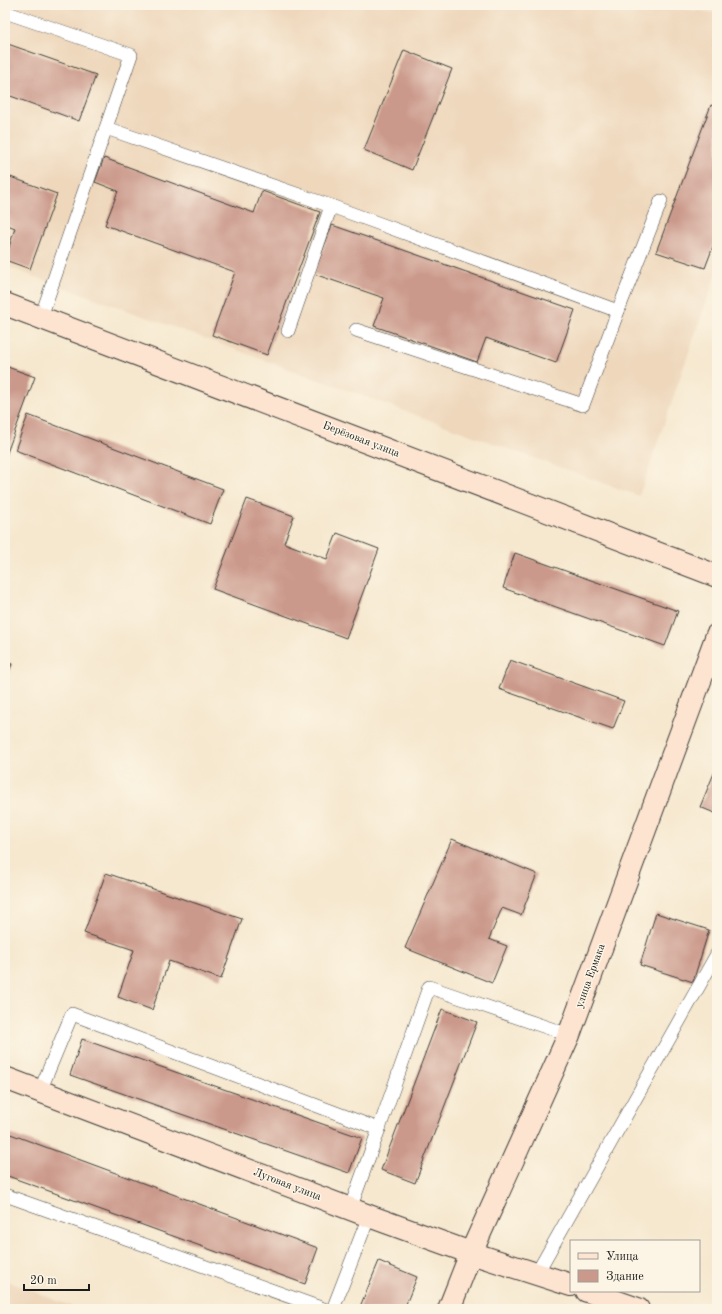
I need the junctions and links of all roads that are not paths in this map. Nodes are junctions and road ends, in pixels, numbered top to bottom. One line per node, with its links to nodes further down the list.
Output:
1 (5, 12): 2 (lane)
2 (106, 128): 4 (lane); 7 (lane)
3 (661, 201): 6 (lane)
4 (332, 206): 6 (lane); 9 (lane)
5 (5, 304): 7 (street, Берёзовая улица)
6 (618, 311): 8 (lane)
7 (41, 317): 10 (street, Берёзовая улица)
8 (356, 330)
9 (288, 331)
10 (717, 576)
11 (717, 635): 13 (street, улица Ермака)
12 (717, 954): 20 (lane)
13 (569, 1035): 16 (lane); 19 (street, улица Ермака)
14 (5, 1078): 15 (street, Луговая улица)
15 (40, 1091): 16 (lane); 18 (street, Луговая улица)
16 (379, 1129): 18 (lane)
17 (5, 1195): 23 (lane)
18 (360, 1212): 19 (street, Луговая улица); 24 (lane)
19 (472, 1253): 20 (street, Луговая улица); 25 (street, улица Ермака)
20 (537, 1273): 21 (street, Луговая улица)
21 (570, 1285)
22 (590, 1292): 26 (street)
23 (324, 1309)
24 (333, 1309)
25 (449, 1309)
26 (638, 1309)

